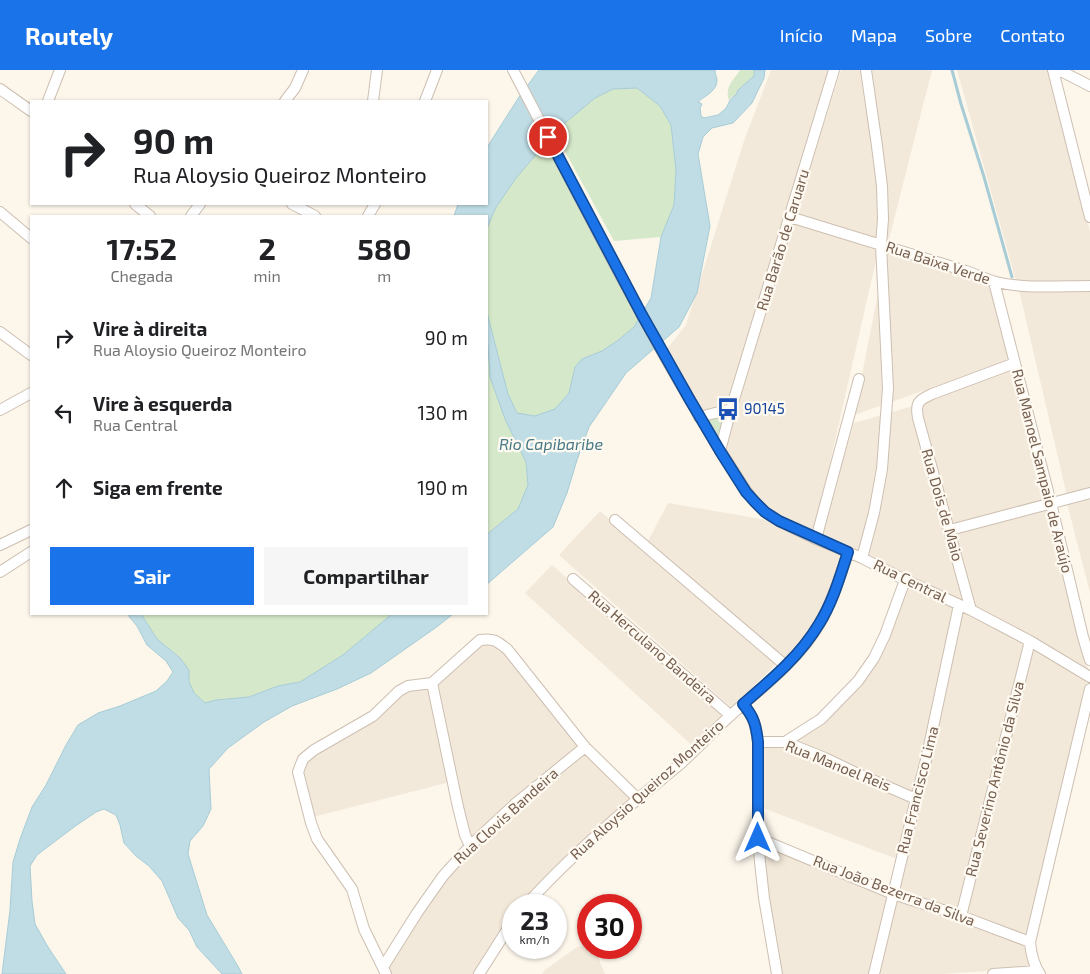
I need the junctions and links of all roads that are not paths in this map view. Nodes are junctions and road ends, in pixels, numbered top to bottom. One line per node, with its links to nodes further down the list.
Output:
1 (60, 70): 12 (street)
2 (303, 70): 13 (street)
3 (377, 70): 14 (street)
4 (437, 70): 15 (street)
5 (513, 70): 35 (street, Rua Central)
6 (834, 70): 23 (street, Rua Barão de Caruaru)
7 (866, 70): 25 (street)
8 (1053, 70): 22 (street)
9 (1058, 70): 10 (street)
10 (1090, 86)
11 (0, 88): 16 (street)
12 (48, 100)
13 (286, 100)
14 (373, 100)
15 (425, 100)
16 (30, 110)
17 (136, 205): 20 (street)
18 (294, 205): 21 (street)
19 (0, 212): 24 (street)
20 (149, 215)
21 (313, 215)
22 (1090, 216)
23 (790, 217): 25 (street, Rua Baixa Verde); 33 (street, Rua Barão de Caruaru)
24 (30, 237)
25 (881, 245): 26 (street, Rua Baixa Verde); 46 (street)
26 (994, 282): 27 (street, Rua Baixa Verde); 30 (street, Rua Manoel Sampaio de Araújo)
27 (1090, 286)
28 (0, 332): 29 (street)
29 (30, 354)
30 (1015, 363): 38 (street, Rua Manoel Sampaio de Araújo); 41 (street, Rua Dois de Maio)
31 (859, 379): 42 (street)
32 (30, 394): 34 (street)
33 (730, 409): 35 (street); 36 (street, Rua Barão de Caruaru)
34 (0, 410)
35 (699, 417): 36 (street, Rua Central)
36 (720, 451): 42 (street, Rua Central)
37 (1090, 493): 38 (street)
38 (1050, 503): 41 (street); 53 (street, Rua Manoel Sampaio de Araújo)
39 (615, 520): 54 (street)
40 (30, 530): 43 (street)
41 (950, 530): 51 (street, Rua Dois de Maio)
42 (816, 539): 44 (street, Rua Central)
43 (0, 545)
44 (848, 552): 46 (street, Rua Central); 54 (street, Rua Aloysio Queiroz Monteiro)
45 (30, 553): 47 (street)
46 (862, 558): 49 (street, Rua Central)
47 (0, 572)
48 (573, 579): 59 (street, Rua Herculano Bandeira)
49 (905, 580): 50 (street, Rua Central); 61 (street)
50 (959, 605): 51 (street, Rua Central); 63 (street, Rua Francisco Lima)
51 (971, 610): 52 (street, Rua Central)
52 (1030, 641): 55 (street, Rua Central); 69 (street, Rua Severino Antônio da Silva)
53 (1090, 660)
54 (786, 666): 58 (street, Rua Aloysio Queiroz Monteiro)
55 (1090, 677)
56 (432, 683): 62 (street); 66 (street); 72 (street)
57 (1090, 689): 71 (street)
58 (743, 704): 59 (street, Rua Aloysio Queiroz Monteiro); 60 (street)
59 (730, 715): 64 (street, Rua Aloysio Queiroz Monteiro)
60 (758, 742): 61 (street, Rua Manoel Reis); 65 (street)
61 (785, 742): 63 (street, Rua Manoel Reis)
62 (585, 747): 64 (street); 66 (street, Rua Clovis Bandeira)
63 (916, 798): 68 (street, Rua Francisco Lima)
64 (638, 799): 67 (street, Rua Aloysio Queiroz Monteiro)
65 (758, 838): 68 (street, Rua João Bezerra da Silva); 75 (street)
66 (470, 846): 72 (street, Rua Clovis Bandeira)
67 (536, 894)
68 (893, 894): 69 (street, Rua João Bezerra da Silva); 76 (street, Rua Francisco Lima)
69 (961, 916): 71 (street, Rua João Bezerra da Silva)
70 (502, 938): 74 (street)
71 (1030, 942): 73 (street)
72 (385, 970)
73 (1038, 972): 77 (street)
74 (479, 974)
75 (777, 974)
76 (874, 974)
77 (994, 974)

